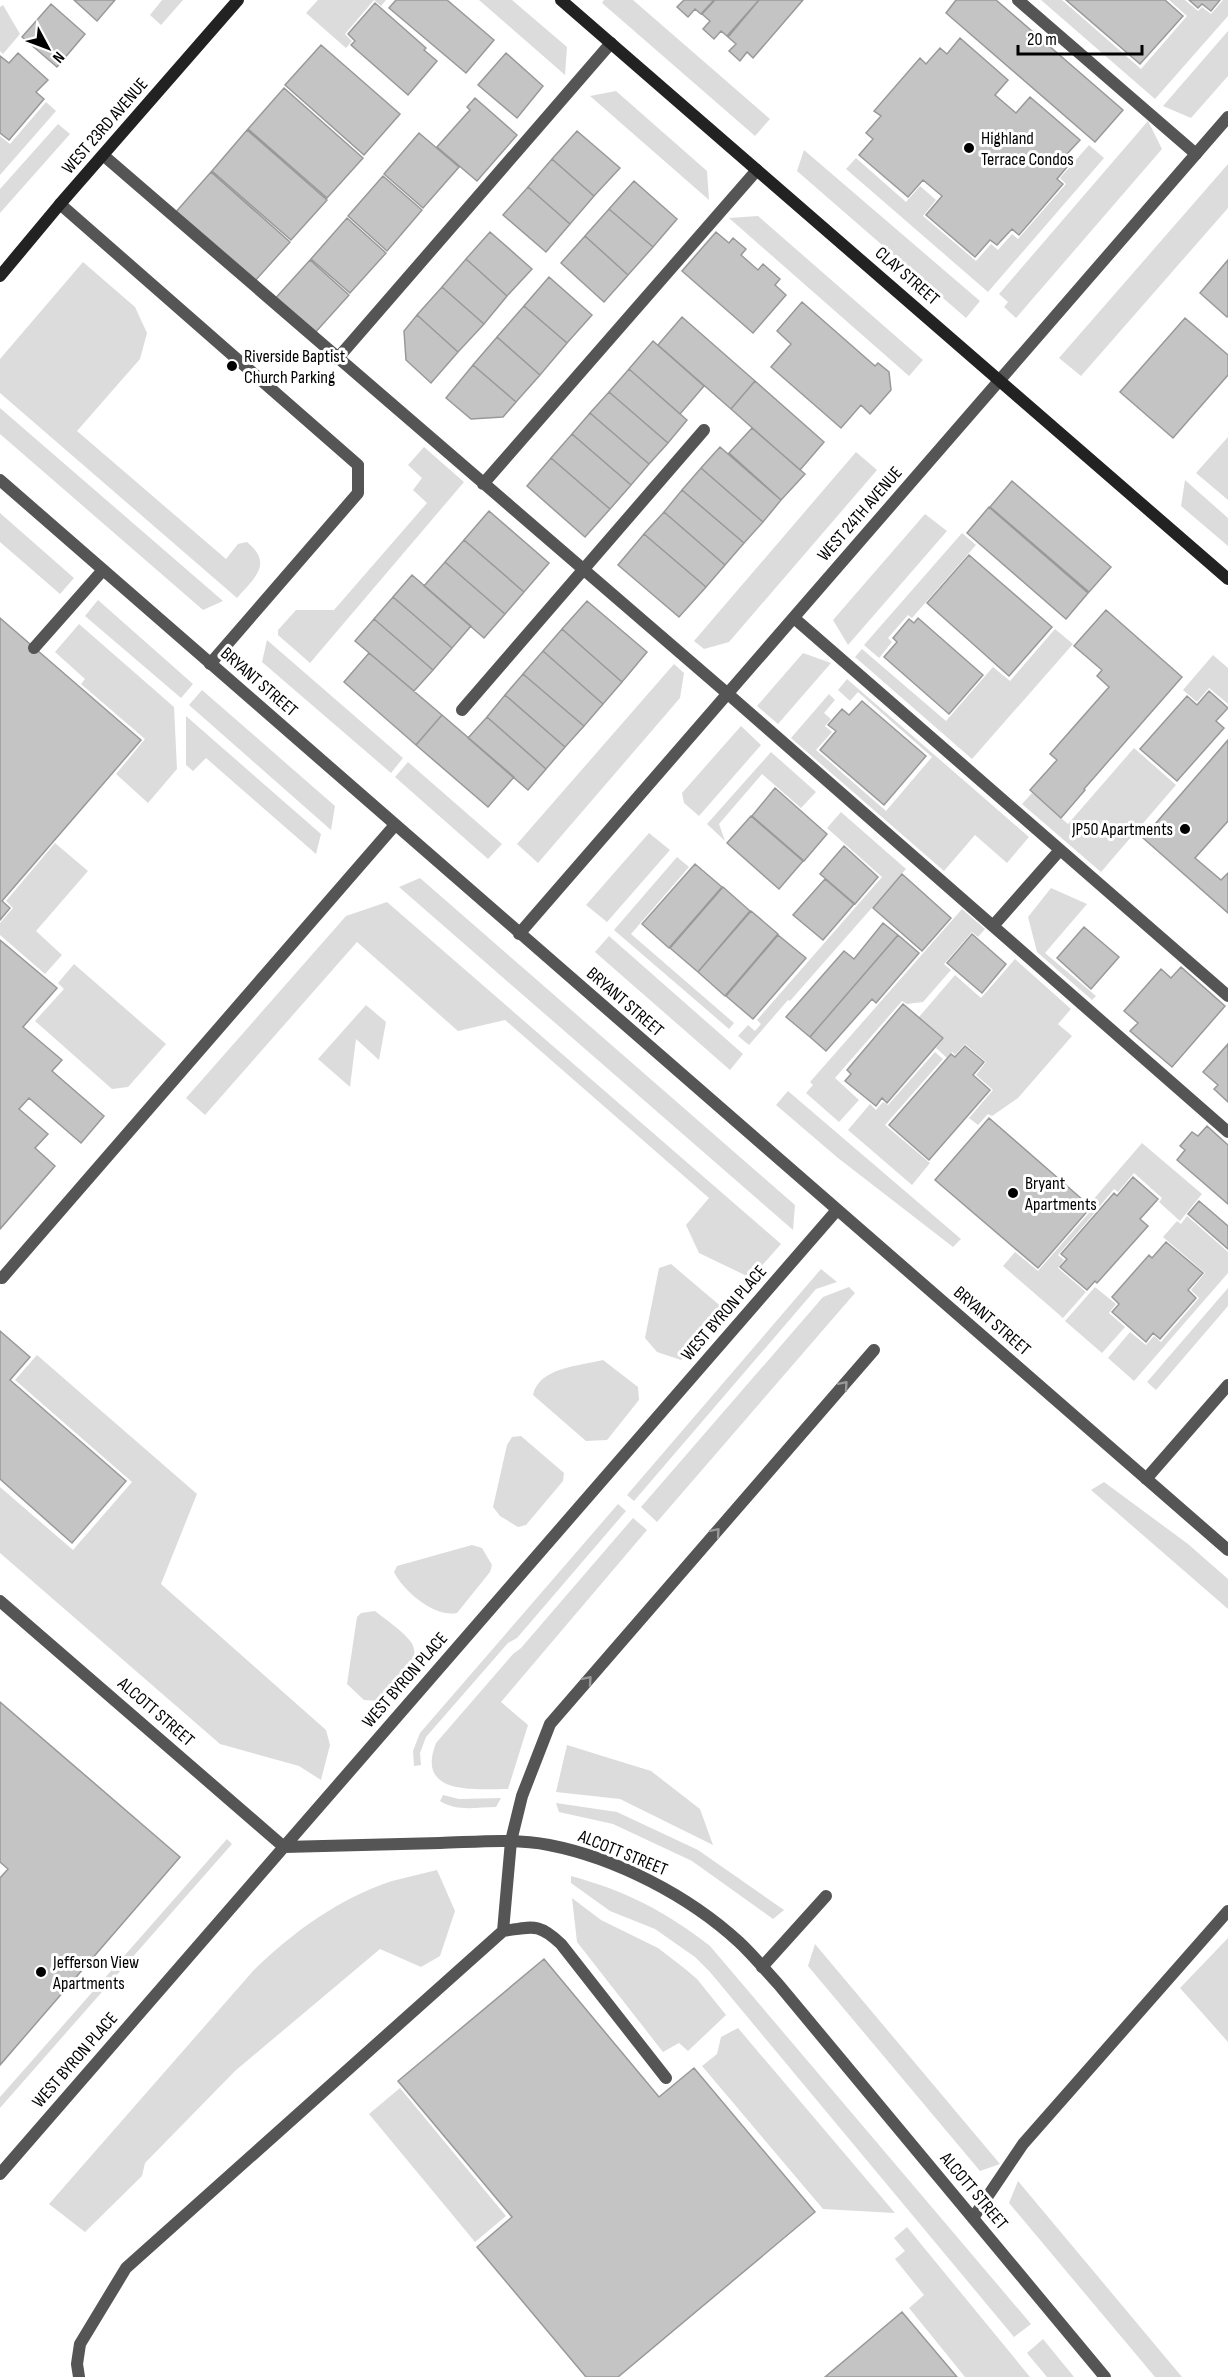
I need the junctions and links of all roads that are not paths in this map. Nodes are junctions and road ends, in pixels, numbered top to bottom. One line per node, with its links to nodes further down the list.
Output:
1 (238, 0): 7 (street, WEST 23RD AVENUE)
2 (561, 0): 4 (street, CLAY STREET)
3 (1018, 0): 6 (street)
4 (611, 43): 8 (street, CLAY STREET); 11 (street)
5 (1228, 117): 6 (street, WEST 24TH AVENUE)
6 (1196, 154): 12 (street, WEST 24TH AVENUE)
7 (103, 155): 9 (street, WEST 23RD AVENUE); 11 (street)
8 (758, 170): 12 (street, CLAY STREET); 15 (street)
9 (60, 204): 10 (street, WEST 23RD AVENUE); 21 (street)
10 (0, 276)
11 (337, 359): 15 (street)
12 (999, 381): 18 (street, CLAY STREET); 19 (street, WEST 24TH AVENUE)
13 (704, 430): 17 (street)
14 (0, 480): 16 (street, BRYANT STREET)
15 (483, 484): 17 (street)
16 (103, 570): 20 (street); 21 (street, BRYANT STREET)
17 (583, 570): 22 (street); 23 (street)
18 (1228, 579)
19 (794, 618): 22 (street, WEST 24TH AVENUE); 25 (street)
20 (34, 648)
21 (210, 663): 24 (street, BRYANT STREET)
22 (728, 694): 26 (street); 27 (street, WEST 24TH AVENUE)
23 (462, 710)
24 (395, 825): 27 (street, BRYANT STREET); 31 (street)
25 (1060, 850): 26 (street); 28 (street)
26 (993, 926): 29 (street)
27 (519, 934): 30 (street, BRYANT STREET)
28 (1228, 996)
29 (1228, 1132)
30 (837, 1210): 34 (street, BRYANT STREET); 38 (street, WEST BYRON PLACE)
31 (2, 1278)
32 (874, 1350): 37 (street, one-way to 32)
33 (1228, 1385): 34 (street)
34 (1146, 1479): 35 (street, BRYANT STREET)
35 (1228, 1550)
36 (0, 1601): 38 (street, ALCOTT STREET)
37 (511, 1841): 38 (street, ALCOTT STREET); 41 (street); 42 (street, ALCOTT STREET)
38 (284, 1847): 44 (street, WEST BYRON PLACE)
39 (826, 1896): 42 (street)
40 (1228, 1911): 45 (street)
41 (503, 1931): 43 (street); 46 (street)
42 (762, 1967): 45 (street, ALCOTT STREET)
43 (666, 2078)
44 (0, 2174)
45 (973, 2218): 47 (street, ALCOTT STREET)
46 (79, 2377)
47 (1105, 2377)

